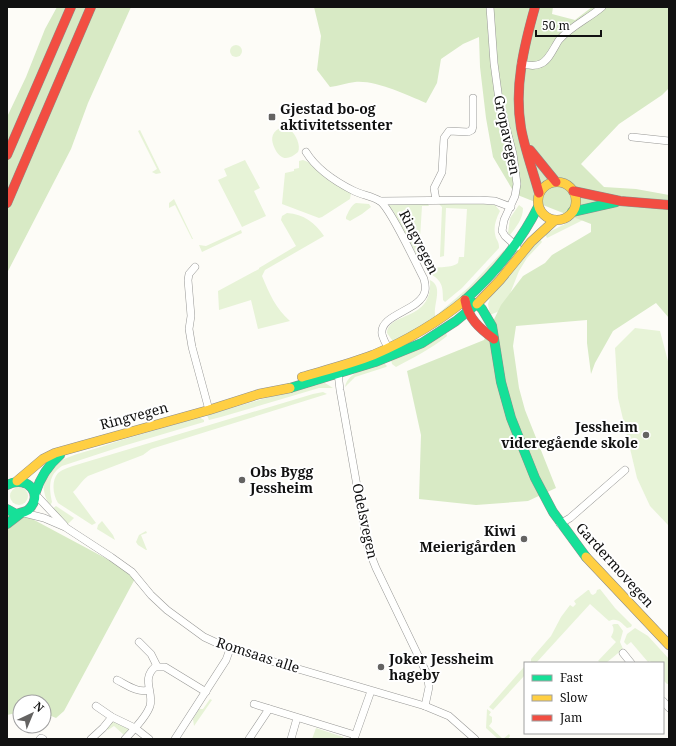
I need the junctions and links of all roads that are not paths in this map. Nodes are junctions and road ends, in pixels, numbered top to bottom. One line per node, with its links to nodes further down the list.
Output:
1 (71, 7): 12 (main road)
2 (91, 7): 19 (main road)
3 (490, 7): 21 (street, Gropavegen)
4 (535, 7): 6 (main road)
5 (602, 7): 6 (street)
6 (522, 64): 10 (main road)
7 (473, 98): 16 (street)
8 (632, 137): 9 (street)
9 (669, 141)
10 (526, 144): 13 (main road); 15 (main road)
11 (306, 152): 17 (street, Ringvegen)
12 (7, 155)
13 (556, 182): 14 (main road); 15 (main road)
14 (573, 191): 18 (main road); 23 (main road)
15 (539, 193): 22 (main road)
16 (436, 200): 17 (street, Ringvegen); 21 (street, Ringvegen)
17 (380, 201): 32 (street, Ringvegen)
18 (620, 201): 20 (main road); 23 (main road)
19 (7, 203)
20 (669, 205)
21 (511, 207): 25 (street, Gropavegen)
22 (538, 207): 24 (main road); 25 (main road)
23 (572, 212): 24 (main road)
24 (555, 220): 26 (main road)
25 (515, 246): 26 (street, Gropavegen); 28 (main road)
26 (523, 252): 29 (main road)
27 (195, 267): 35 (street)
28 (465, 300): 29 (main road); 30 (main road); 32 (main road, Ringvegen)
29 (477, 304): 30 (main road, Ringvegen); 31 (main road, Gardermovegen)
30 (468, 312): 31 (main road); 32 (main road, Ringvegen)
31 (494, 339): 43 (main road, Gardermovegen)
32 (390, 351): 33 (main road, Ringvegen); 34 (main road, Ringvegen)
33 (338, 373): 34 (main road, Ringvegen); 57 (street, Odelsvegen)
34 (259, 394): 35 (main road, Ringvegen)
35 (208, 410): 36 (main road, Ringvegen)
36 (67, 449): 38 (main road, Ringvegen); 39 (main road, Ringvegen)
37 (625, 470): 43 (street)
38 (11, 482): 39 (main road)
39 (35, 494): 41 (main road, Ringvegen); 44 (street, Romsaas alle)
40 (7, 509): 41 (main road)
41 (22, 513): 42 (main road); 44 (street, Romsaas alle)
42 (7, 524)
43 (560, 524): 46 (main road, Gardermovegen)
44 (65, 527): 47 (street, Romsaas alle)
45 (139, 642): 50 (street)
46 (669, 645)
47 (230, 649): 53 (street, Romsaas alle); 54 (street)
48 (623, 653): 49 (street)
49 (630, 662)
50 (157, 666): 52 (street); 54 (street)
51 (117, 680): 52 (street)
52 (149, 690): 61 (street)
53 (371, 691): 57 (street, Romsaas alle); 62 (street)
54 (206, 692): 66 (street)
55 (254, 704): 58 (street)
56 (96, 706): 59 (street)
57 (425, 706): 69 (street, Romsaas alle)
58 (269, 709): 60 (street); 67 (street)
59 (112, 717): 61 (street); 63 (street)
60 (297, 718): 62 (street); 68 (street)
61 (135, 728): 64 (street); 65 (street)
62 (355, 737)
63 (91, 739)
64 (125, 739)
65 (149, 739)
66 (175, 739)
67 (249, 739)
68 (291, 739)
69 (475, 739)

